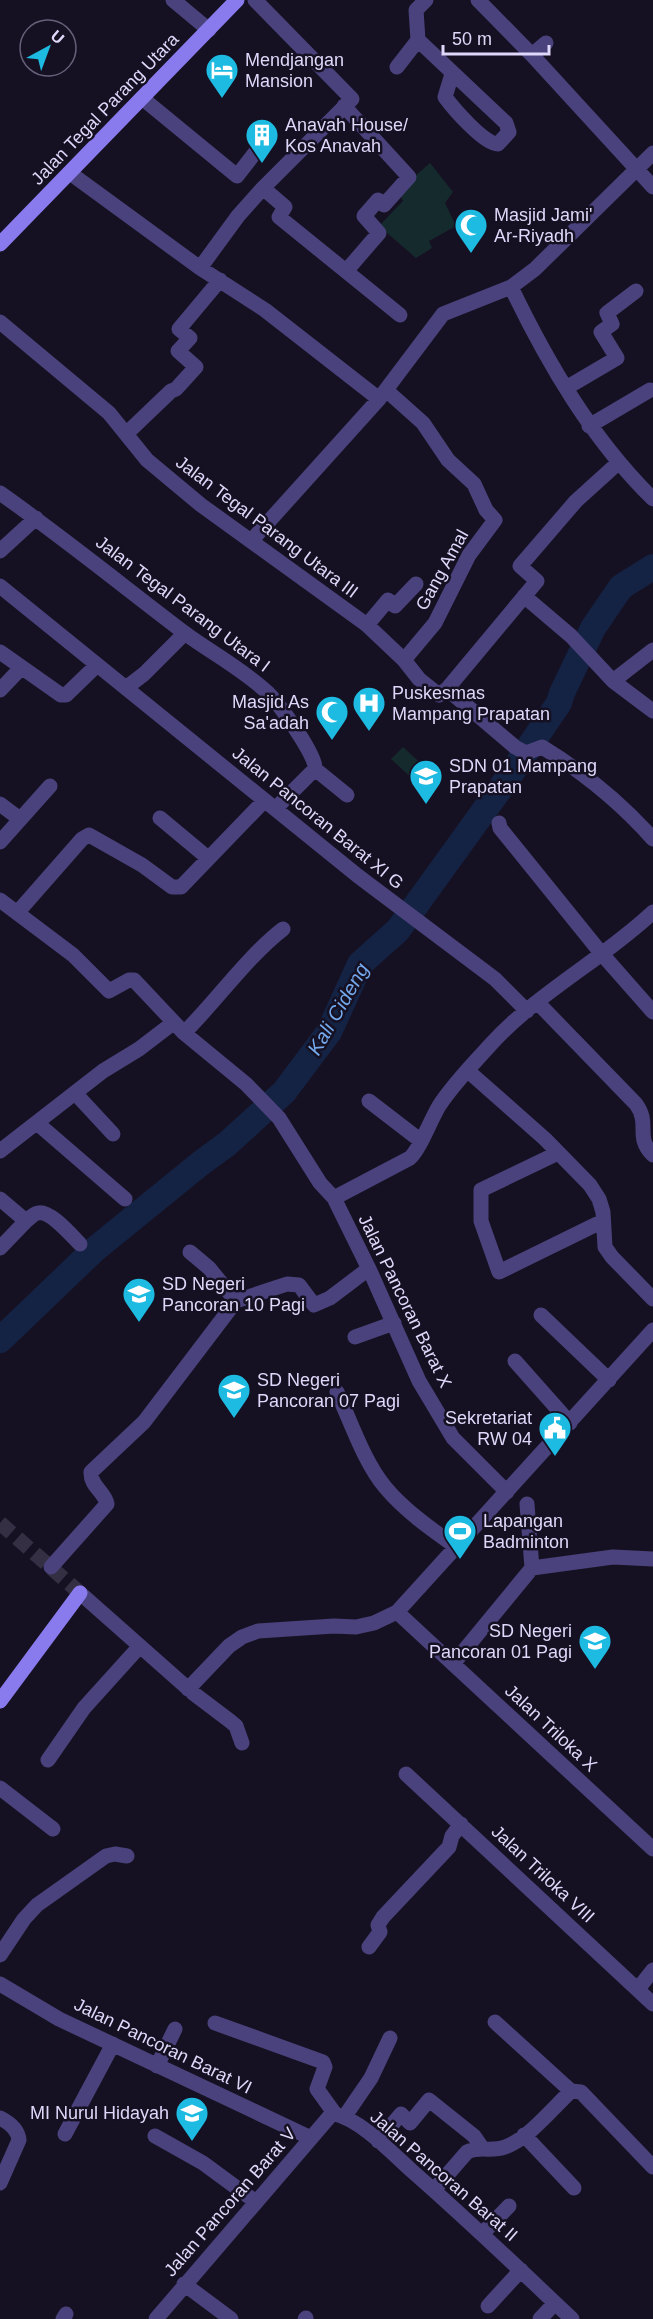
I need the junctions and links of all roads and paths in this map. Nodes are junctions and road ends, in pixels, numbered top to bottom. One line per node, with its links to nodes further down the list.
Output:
1 (174, 0): 6 (street)
2 (237, 0): 6 (street, Jalan Tegal Parang Utara)
3 (255, 0): 13 (street)
4 (478, 0): 9 (street)
5 (416, 3): 7 (street)
6 (209, 30): 12 (street, Jalan Tegal Parang Utara)
7 (418, 40): 10 (street); 11 (street)
8 (546, 43): 9 (street)
9 (532, 55): 16 (street)
10 (397, 67)
11 (452, 74): 11 (street)
12 (142, 98): 14 (street); 17 (street, Jalan Tegal Parang Utara)
13 (344, 106): 19 (street); 22 (street)
14 (261, 145)
15 (653, 153): 16 (street)
16 (636, 169): 18 (street); 24 (street)
17 (70, 173): 20 (street, Jalan Tegal Parang Utara); 21 (street)
18 (653, 187)
19 (262, 188): 21 (street); 22 (street)
20 (0, 244)
21 (200, 268): 23 (street)
22 (347, 270): 26 (street)
23 (220, 280): 30 (street); 32 (street)
24 (511, 287): 28 (street); 30 (street)
25 (636, 291): 28 (street)
26 (400, 315)
27 (0, 322): 32 (street, Jalan Tegal Parang Utara III)
28 (566, 388): 31 (street)
29 (650, 390): 31 (street)
30 (383, 395): 37 (street); 46 (street, Gang Amal)
31 (589, 426): 33 (street)
32 (126, 434): 37 (street, Jalan Tegal Parang Utara III)
33 (618, 463): 35 (street); 41 (street)
34 (0, 493): 36 (street, Jalan Tegal Parang Utara I)
35 (653, 499)
36 (36, 518): 38 (street); 43 (street, Jalan Tegal Parang Utara I)
37 (252, 540): 42 (street, Jalan Tegal Parang Utara III)
38 (0, 551)
39 (416, 584): 42 (street)
40 (0, 586): 47 (street, Jalan Pancoran Barat XI G)
41 (524, 596): 49 (street); 51 (street)
42 (367, 625): 46 (street, Jalan Tegal Parang Utara III)
43 (185, 633): 50 (street); 54 (street, Jalan Tegal Parang Utara I)
44 (653, 650): 49 (street)
45 (0, 652): 48 (street)
46 (404, 660): 51 (street, Jalan Tegal Parang Utara III)
47 (97, 665): 48 (street); 50 (street, Jalan Pancoran Barat XI G)
48 (21, 668): 52 (street)
49 (613, 681): 53 (street)
50 (127, 687): 58 (street, Jalan Pancoran Barat XI G)
51 (447, 689): 62 (street, Jalan Tegal Parang Utara III)
52 (0, 690)
53 (653, 711)
54 (315, 769): 56 (street); 58 (street)
55 (50, 786): 60 (street)
56 (347, 795)
57 (0, 804): 60 (street)
58 (270, 805): 64 (street); 70 (street, Jalan Pancoran Barat XI G)
59 (160, 818): 64 (street)
60 (21, 819): 63 (street)
61 (499, 823): 69 (street)
62 (653, 839)
63 (0, 842)
64 (208, 858): 67 (street)
65 (0, 900): 67 (street)
66 (653, 912): 69 (street)
67 (17, 913): 72 (street, Jalan Pancoran Barat X)
68 (283, 929): 72 (street)
69 (601, 953): 70 (street); 71 (street)
70 (533, 1007): 73 (street); 81 (street, Jalan Pancoran Barat XI G)
71 (653, 1012)
72 (178, 1028): 74 (street); 82 (street, Jalan Pancoran Barat X)
73 (468, 1071): 78 (street); 80 (street)
74 (75, 1093): 76 (street); 77 (street)
75 (369, 1101): 78 (street)
76 (37, 1123): 79 (street); 84 (street)
77 (113, 1134)
78 (421, 1141): 82 (street)
79 (0, 1151)
80 (558, 1153): 86 (street); 86 (street)
81 (653, 1155)
82 (334, 1198): 90 (street, Jalan Pancoran Barat X)
83 (0, 1199): 85 (street)
84 (125, 1199)
85 (26, 1221): 87 (street); 88 (street)
86 (603, 1221): 91 (street)
87 (80, 1244)
88 (0, 1248)
89 (190, 1252): 92 (street)
90 (370, 1271): 92 (street); 94 (street, Jalan Pancoran Barat X)
91 (653, 1299)
92 (236, 1301): 105 (street)
93 (541, 1316): 98 (street)
94 (394, 1323): 96 (street); 101 (street, Jalan Pancoran Barat X)
95 (653, 1330): 98 (street)
96 (355, 1337)
97 (515, 1361): 100 (street)
98 (609, 1380): 100 (street)
99 (337, 1392): 103 (street)
100 (570, 1423): 101 (street)
101 (507, 1492): 103 (street)
102 (527, 1504): 106 (street)
103 (455, 1546): 107 (street)
104 (653, 1558): 106 (street)
105 (51, 1567)
106 (532, 1568): 109 (street)
107 (396, 1612): 109 (street, Jalan Triloka X); 110 (street)
108 (140, 1646): 110 (street); 111 (street); 113 (street)
109 (453, 1664): 118 (street, Jalan Triloka X)
110 (188, 1689): 112 (street)
111 (0, 1701)
112 (242, 1743)
113 (48, 1760)
114 (406, 1774): 116 (street, Jalan Triloka VIII)
115 (0, 1788): 117 (street)
116 (461, 1824): 120 (street); 124 (street, Jalan Triloka VIII)
117 (53, 1829)
118 (653, 1849)
119 (127, 1856): 121 (street)
120 (369, 1947)
121 (0, 1955)
122 (653, 1970): 124 (street)
123 (0, 1984): 130 (street, Jalan Pancoran Barat VI)
124 (638, 1989): 125 (street, Jalan Triloka VIII)
125 (653, 2004)
126 (495, 2022): 132 (street)
127 (216, 2023): 133 (street, Jalan Pancoran Barat II)
128 (175, 2029): 131 (street)
129 (390, 2038): 133 (street, Jalan Pancoran Barat V)
130 (113, 2044): 131 (street, Jalan Pancoran Barat VI); 135 (street)
131 (157, 2066): 138 (street, Jalan Pancoran Barat VI)
132 (571, 2091): 136 (street); 141 (street)
133 (340, 2115): 138 (street, Jalan Pancoran Barat V); 139 (street, Jalan Pancoran Barat II)
134 (0, 2118): 142 (street)
135 (65, 2134)
136 (524, 2135): 140 (street); 143 (street)
137 (155, 2136): 145 (street)
138 (311, 2138): 145 (street, Jalan Pancoran Barat V)
139 (378, 2140): 140 (street); 144 (street, Jalan Pancoran Barat II)
140 (483, 2149): 144 (street)
141 (653, 2167)
142 (0, 2184)
143 (574, 2188)
144 (434, 2190): 147 (street, Jalan Pancoran Barat II)
145 (256, 2202): 149 (street, Jalan Pancoran Barat V)
146 (509, 2206): 147 (street)
147 (482, 2234): 148 (street, Jalan Pancoran Barat II)
148 (521, 2270): 150 (street, Jalan Pancoran Barat II); 151 (street)
149 (184, 2284): 152 (street, Jalan Pancoran Barat V); 153 (street)
150 (555, 2303): 154 (street); 155 (street, Jalan Pancoran Barat II)
151 (488, 2306)
152 (156, 2319)
153 (231, 2319)
154 (540, 2319)
155 (572, 2319)

